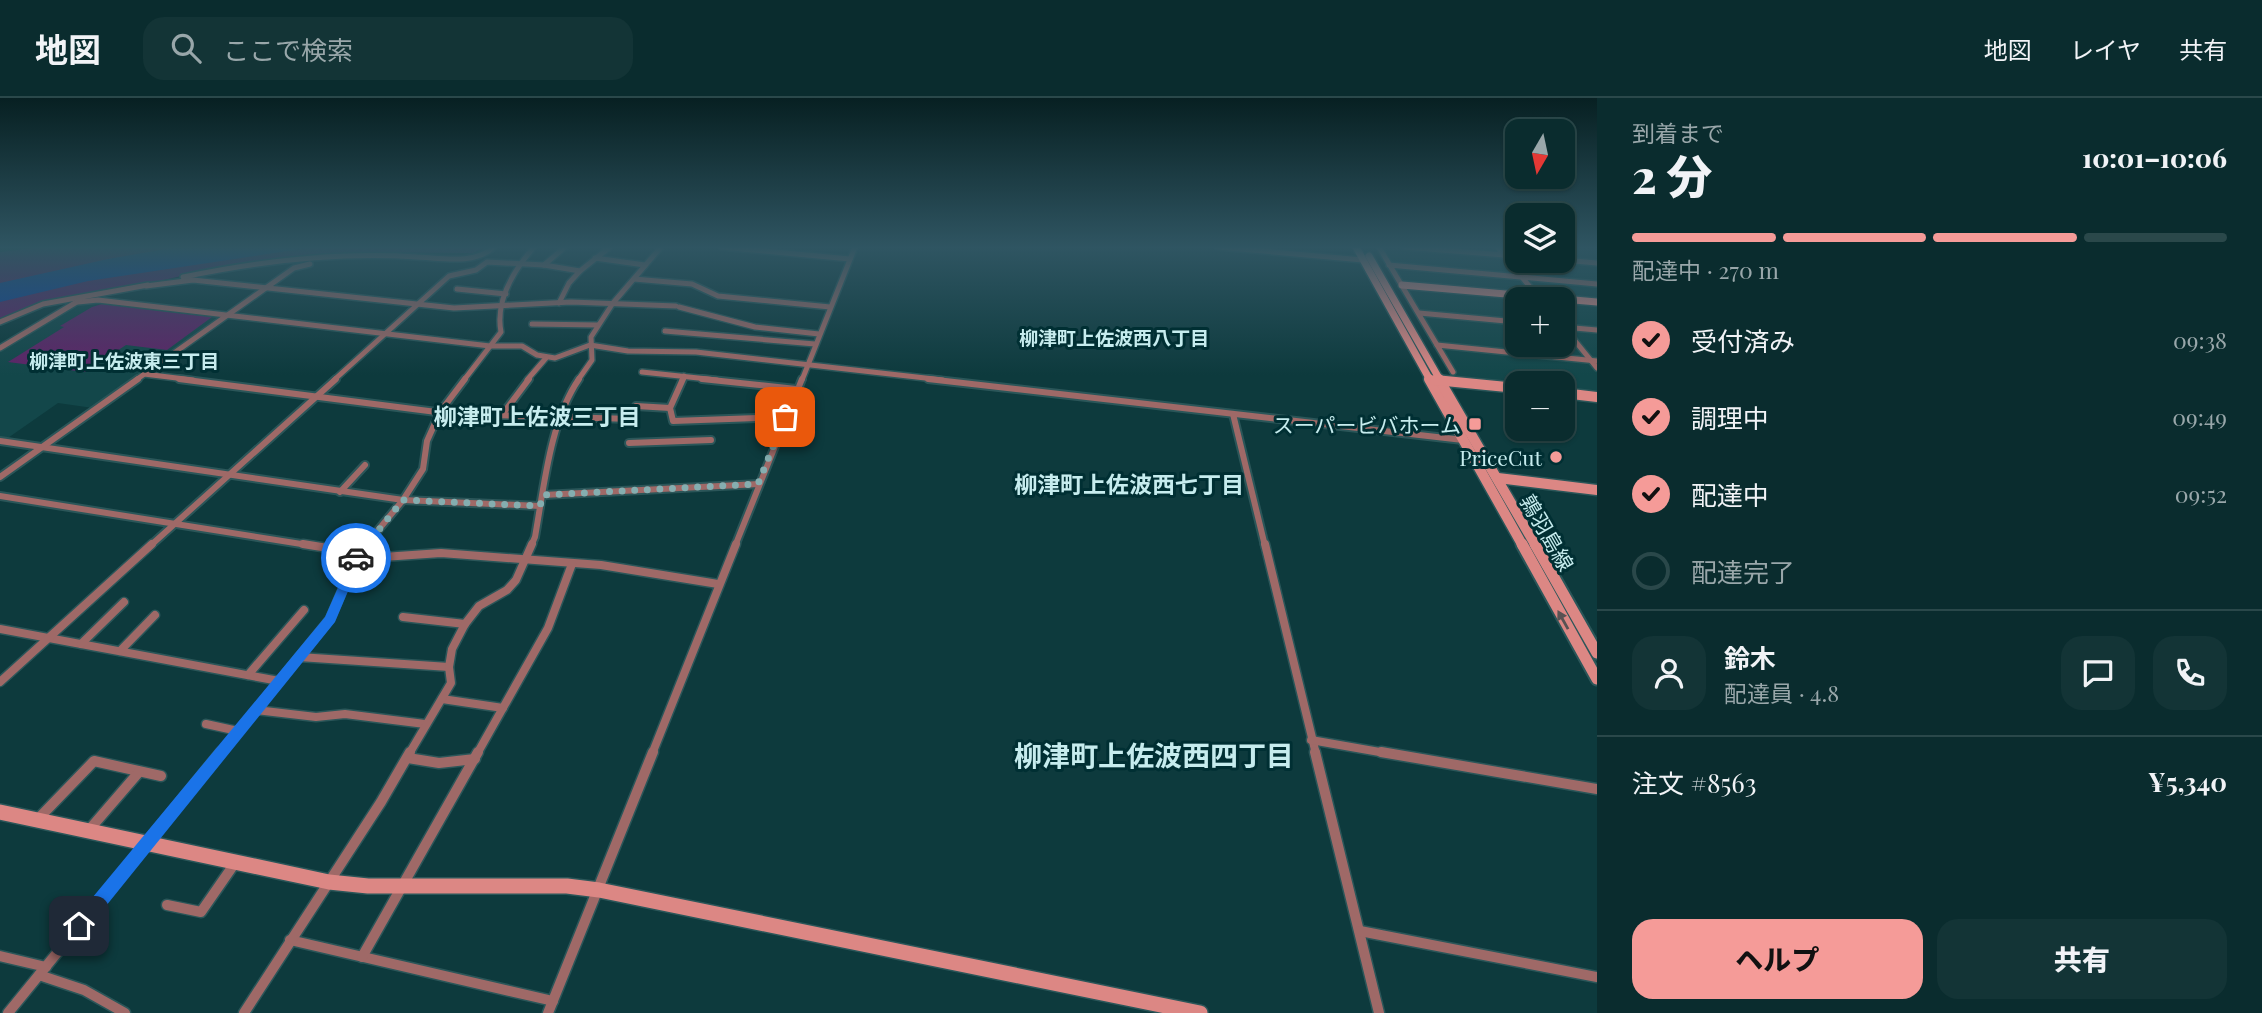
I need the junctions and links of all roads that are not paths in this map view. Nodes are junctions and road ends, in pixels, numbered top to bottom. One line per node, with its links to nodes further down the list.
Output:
1 (123, 290): 17 (street)
2 (265, 290): 27 (street)
3 (282, 290): 23 (street)
4 (435, 290): 23 (street)
5 (464, 290): 15 (street)
6 (508, 290): 15 (street)
7 (566, 290): 21 (street)
8 (625, 290): 22 (street)
9 (704, 290): 25 (street)
10 (837, 290): 25 (street)
11 (1379, 290): 51 (main road)
12 (1388, 290): 52 (main road, 鶉羽島線)
13 (1405, 290): 26 (street)
14 (1452, 290): 16 (main road)
15 (506, 294): 24 (street)
16 (1505, 295)
17 (85, 296): 19 (street); 28 (street)
18 (1575, 300): 20 (main road)
19 (78, 302): 27 (street); 42 (street)
20 (1597, 302)
21 (559, 303): 22 (street); 24 (street)
22 (613, 303): 31 (street); 36 (street)
23 (418, 305): 24 (street); 35 (street)
24 (502, 306): 41 (street)
25 (830, 307): 36 (street)
26 (1419, 313): 29 (street); 40 (street)
27 (228, 315): 35 (street); 49 (street)
28 (0, 322)
29 (1505, 322)
30 (532, 324): 31 (street)
31 (598, 326): 39 (street)
32 (1575, 328): 33 (street)
33 (1597, 330)
34 (665, 331): 38 (street)
35 (386, 333): 41 (street); 56 (street)
36 (819, 334): 38 (street)
37 (1575, 340): 44 (street)
38 (815, 344): 45 (street)
39 (590, 345): 43 (street); 45 (street); 64 (street)
40 (1437, 345): 44 (street); 48 (street)
41 (489, 346): 43 (street); 60 (street)
42 (0, 348)
43 (546, 358): 62 (street)
44 (1594, 360): 46 (street)
45 (806, 365): 54 (street); 61 (street)
46 (1597, 368)
47 (642, 372): 50 (street)
48 (1453, 372)
49 (144, 374): 56 (street); 70 (street)
50 (684, 376): 54 (street); 59 (street)
51 (1429, 379): 52 (main road); 67 (main road)
52 (1440, 380): 53 (main road); 74 (main road, 鶉羽島線)
53 (1505, 387)
54 (796, 389): 63 (street)
55 (1575, 394): 57 (main road)
56 (317, 396): 60 (street); 72 (street)
57 (1597, 397)
58 (636, 406): 59 (street)
59 (670, 408): 63 (street)
60 (440, 412): 62 (street); 80 (street)
61 (1233, 414): 67 (street); 109 (street)
62 (502, 415): 64 (street)
63 (785, 417): 75 (street)
64 (562, 418): 65 (street); 78 (street)
65 (632, 419)
66 (710, 440): 69 (street)
67 (1463, 440): 100 (main road, one-way to 67)
68 (0, 441): 70 (street)
69 (629, 443)
70 (41, 447): 72 (street); 73 (street)
71 (365, 465): 77 (street)
72 (229, 475): 77 (street); 82 (street)
73 (0, 477)
74 (1497, 478): 76 (main road); 95 (main road, 鶉羽島線)
75 (758, 484): 78 (street); 86 (street)
76 (1597, 490)
77 (340, 492): 80 (street)
78 (543, 495): 81 (street)
79 (0, 496): 82 (street)
80 (403, 500): 81 (street); 83 (street)
81 (540, 506): 84 (street)
82 (174, 524): 83 (street); 93 (street)
83 (358, 554): 84 (street); 97 (street)
84 (526, 560): 85 (street); 91 (street)
85 (572, 564): 86 (street); 104 (street)
86 (718, 584): 122 (street)
87 (124, 602): 94 (street)
88 (304, 610): 99 (street)
89 (155, 615): 96 (street)
90 (403, 617): 91 (street)
91 (465, 624): 98 (street)
92 (0, 629): 93 (street)
93 (48, 638): 94 (street); 102 (street)
94 (81, 644): 96 (street)
95 (1596, 650)
96 (120, 651): 99 (street)
97 (299, 657): 98 (street); 101 (street)
98 (449, 667): 103 (street)
99 (248, 675): 101 (street)
100 (1597, 679)
101 (279, 681): 105 (street)
102 (0, 682)
103 (442, 699): 104 (street); 107 (street)
104 (503, 708): 111 (street)
105 (256, 710): 107 (street); 108 (street)
106 (206, 724): 108 (street)
107 (425, 724): 110 (street)
108 (238, 731): 118 (street)
109 (1311, 740): 114 (street); 124 (street)
110 (408, 758): 111 (street); 120 (street)
111 (475, 759): 121 (street)
112 (139, 772): 113 (street); 116 (street); 117 (street)
113 (161, 776)
114 (1597, 789)
115 (0, 812): 116 (main road)
116 (37, 820): 117 (main road)
117 (87, 832): 118 (main road)
118 (146, 845): 119 (main road); 128 (street)
119 (235, 863): 120 (main road); 123 (street)
120 (328, 882): 121 (main road); 125 (street)
121 (403, 886): 122 (main road); 127 (street)
122 (599, 890): 130 (street); 135 (main road)
123 (167, 905)
124 (1360, 931): 129 (street); 136 (street)
125 (290, 940): 127 (street); 133 (street)
126 (0, 956): 128 (street)
127 (362, 957): 130 (street)
128 (43, 971): 131 (street); 132 (street)
129 (1597, 977)
130 (553, 1001): 134 (street)
131 (8, 1013)
132 (125, 1013)
133 (244, 1013)
134 (548, 1013)
135 (1200, 1013)
136 (1379, 1013)

